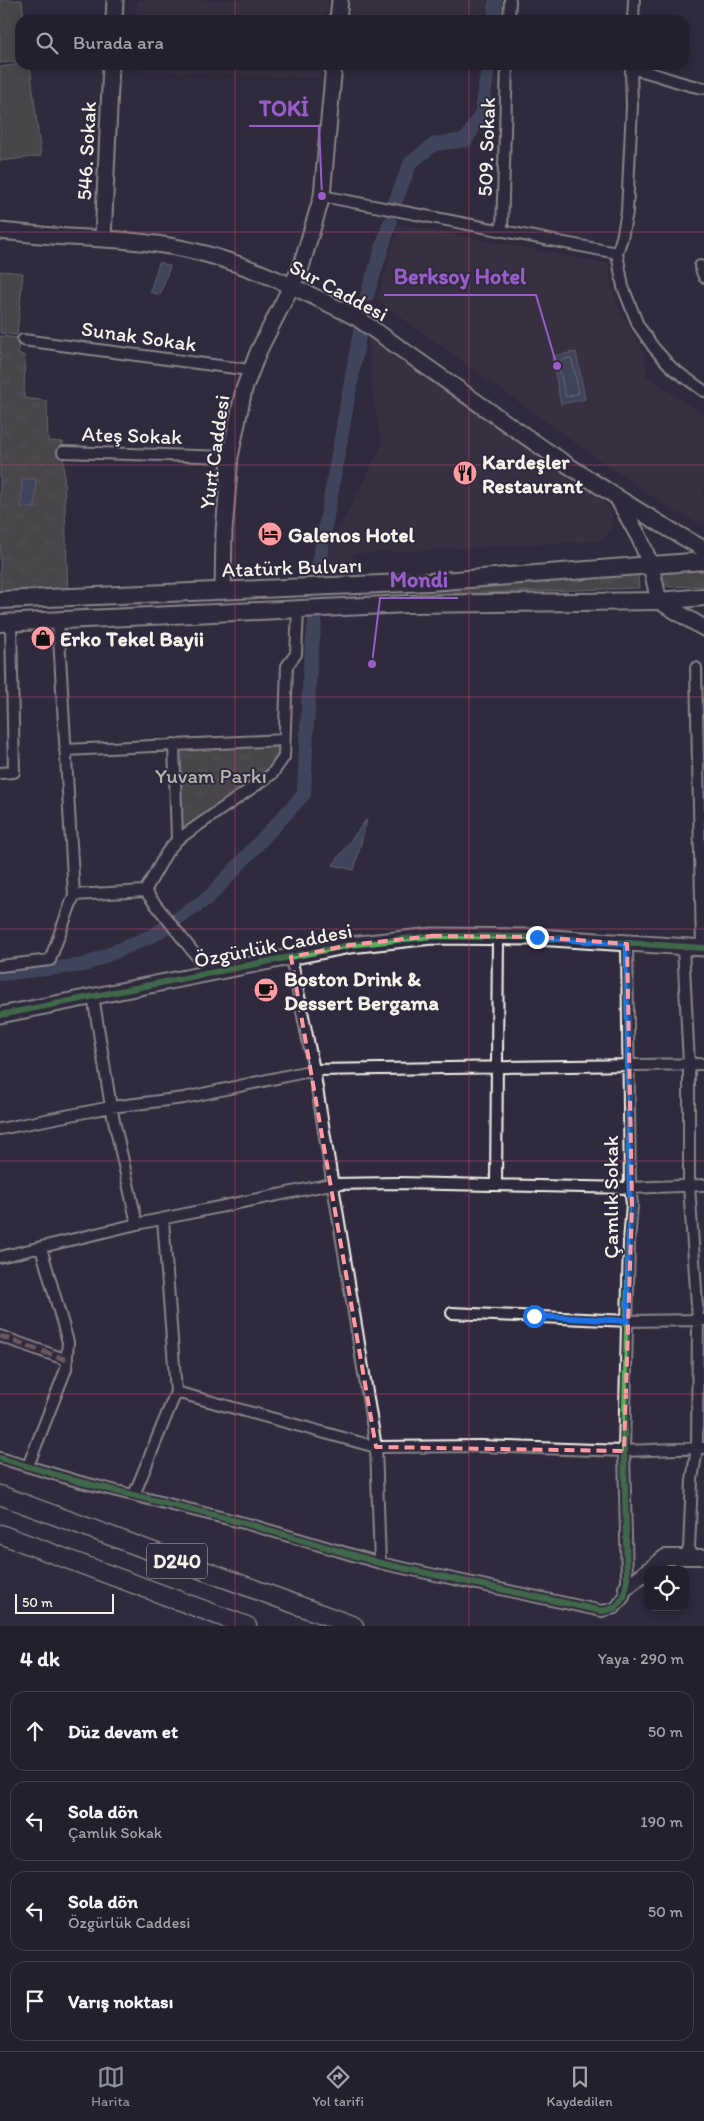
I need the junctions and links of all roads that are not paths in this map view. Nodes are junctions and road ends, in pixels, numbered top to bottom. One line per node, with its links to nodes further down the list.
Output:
1 (115, 0): 5 (main road)
2 (340, 0): 6 (main road)
3 (510, 0): 7 (street)
4 (634, 0): 8 (street)
5 (114, 15)
6 (338, 15)
7 (509, 15)
8 (633, 15)
9 (111, 70): 18 (main road, 546. Sokak)
10 (334, 70): 15 (main road, Yurt Caddesi)
11 (508, 70): 17 (street, 509. Sokak)
12 (631, 70): 19 (street)
13 (644, 70): 14 (street)
14 (704, 88)
15 (322, 196): 17 (street); 22 (main road, Yurt Caddesi)
16 (0, 231): 18 (main road, Sur Caddesi)
17 (502, 231): 19 (street)
18 (104, 239): 22 (main road, Sur Caddesi)
19 (617, 253): 25 (street)
20 (700, 266): 21 (street)
21 (704, 277)
22 (290, 287): 24 (main road, Yurt Caddesi); 28 (main road, Sur Caddesi)
23 (23, 340): 24 (street, Sunak Sokak)
24 (250, 370): 27 (main road, Yurt Caddesi)
25 (704, 391)
26 (63, 452): 27 (street, Ateş Sokak)
27 (230, 457): 32 (main road, Yurt Caddesi)
28 (616, 496): 29 (main road, Sur Caddesi); 31 (main road, Sur Caddesi)
29 (704, 549)
30 (704, 561): 31 (main road, Atatürk Bulvarı)
31 (651, 566): 32 (main road, Atatürk Bulvarı); 35 (main road, Sur Caddesi)
32 (224, 591): 34 (main road, Atatürk Bulvarı)
33 (704, 597): 35 (main road, Atatürk Bulvarı)
34 (0, 600)
35 (659, 601): 36 (main road, Atatürk Bulvarı); 39 (main road)
36 (298, 610): 37 (main road, Atatürk Bulvarı); 41 (street)
37 (58, 621): 38 (main road, Atatürk Bulvarı); 43 (street)
38 (6, 623): 44 (street)
39 (704, 628)
40 (696, 668): 51 (street)
41 (284, 740): 42 (street); 45 (street)
42 (174, 744): 43 (street); 45 (street)
43 (65, 750): 47 (street)
44 (0, 773)
45 (177, 840): 46 (street)
46 (144, 891): 47 (street); 54 (street)
47 (74, 894): 53 (street)
48 (498, 936): 49 (main road, Özgürlük Caddesi); 52 (main road, Özgürlük Caddesi); 60 (street)
49 (627, 944): 50 (main road, Özgürlük Caddesi); 59 (street, Çamlık Sokak)
50 (683, 947): 51 (main road, Özgürlük Caddesi); 57 (street)
51 (703, 948)
52 (292, 957): 54 (main road, Özgürlük Caddesi); 61 (street)
53 (0, 966)
54 (210, 972): 55 (main road, Özgürlük Caddesi)
55 (93, 996): 56 (main road, Özgürlük Caddesi); 62 (street)
56 (0, 1015)
57 (689, 1064): 58 (street); 59 (street); 65 (street)
58 (704, 1064)
59 (629, 1065): 60 (street); 68 (street, Çamlık Sokak)
60 (497, 1067): 61 (street); 67 (street)
61 (314, 1070): 62 (street); 64 (street)
62 (111, 1107): 63 (street); 70 (street)
63 (0, 1129)
64 (332, 1184): 67 (street); 69 (street); 79 (street)
65 (689, 1185): 66 (street); 68 (street); 74 (street)
66 (704, 1185)
67 (496, 1186): 68 (street)
68 (630, 1188): 75 (street, Çamlık Sokak)
69 (163, 1219): 70 (street); 78 (street)
70 (137, 1224): 71 (street)
71 (41, 1248): 72 (street); 77 (street)
72 (0, 1257)
73 (452, 1313): 75 (street)
74 (701, 1320): 75 (street); 80 (street)
75 (628, 1321): 81 (street, Çamlık Sokak)
76 (0, 1336): 77 (street)
77 (67, 1360): 83 (street)
78 (176, 1392): 79 (street); 84 (street)
79 (376, 1447): 81 (street); 89 (street)
80 (700, 1448): 81 (street); 87 (street)
81 (624, 1451): 92 (street, Çamlık Sokak)
82 (0, 1458): 83 (street)
83 (28, 1466): 84 (street)
84 (134, 1495): 89 (street)
85 (0, 1496): 94 (highway, D240)
86 (0, 1534): 93 (highway, D240)
87 (685, 1556): 88 (street); 90 (street)
88 (704, 1556)
89 (380, 1562): 92 (street)
90 (653, 1566)
91 (644, 1573): 92 (street)
92 (626, 1588)
93 (247, 1626)
94 (354, 1626)

